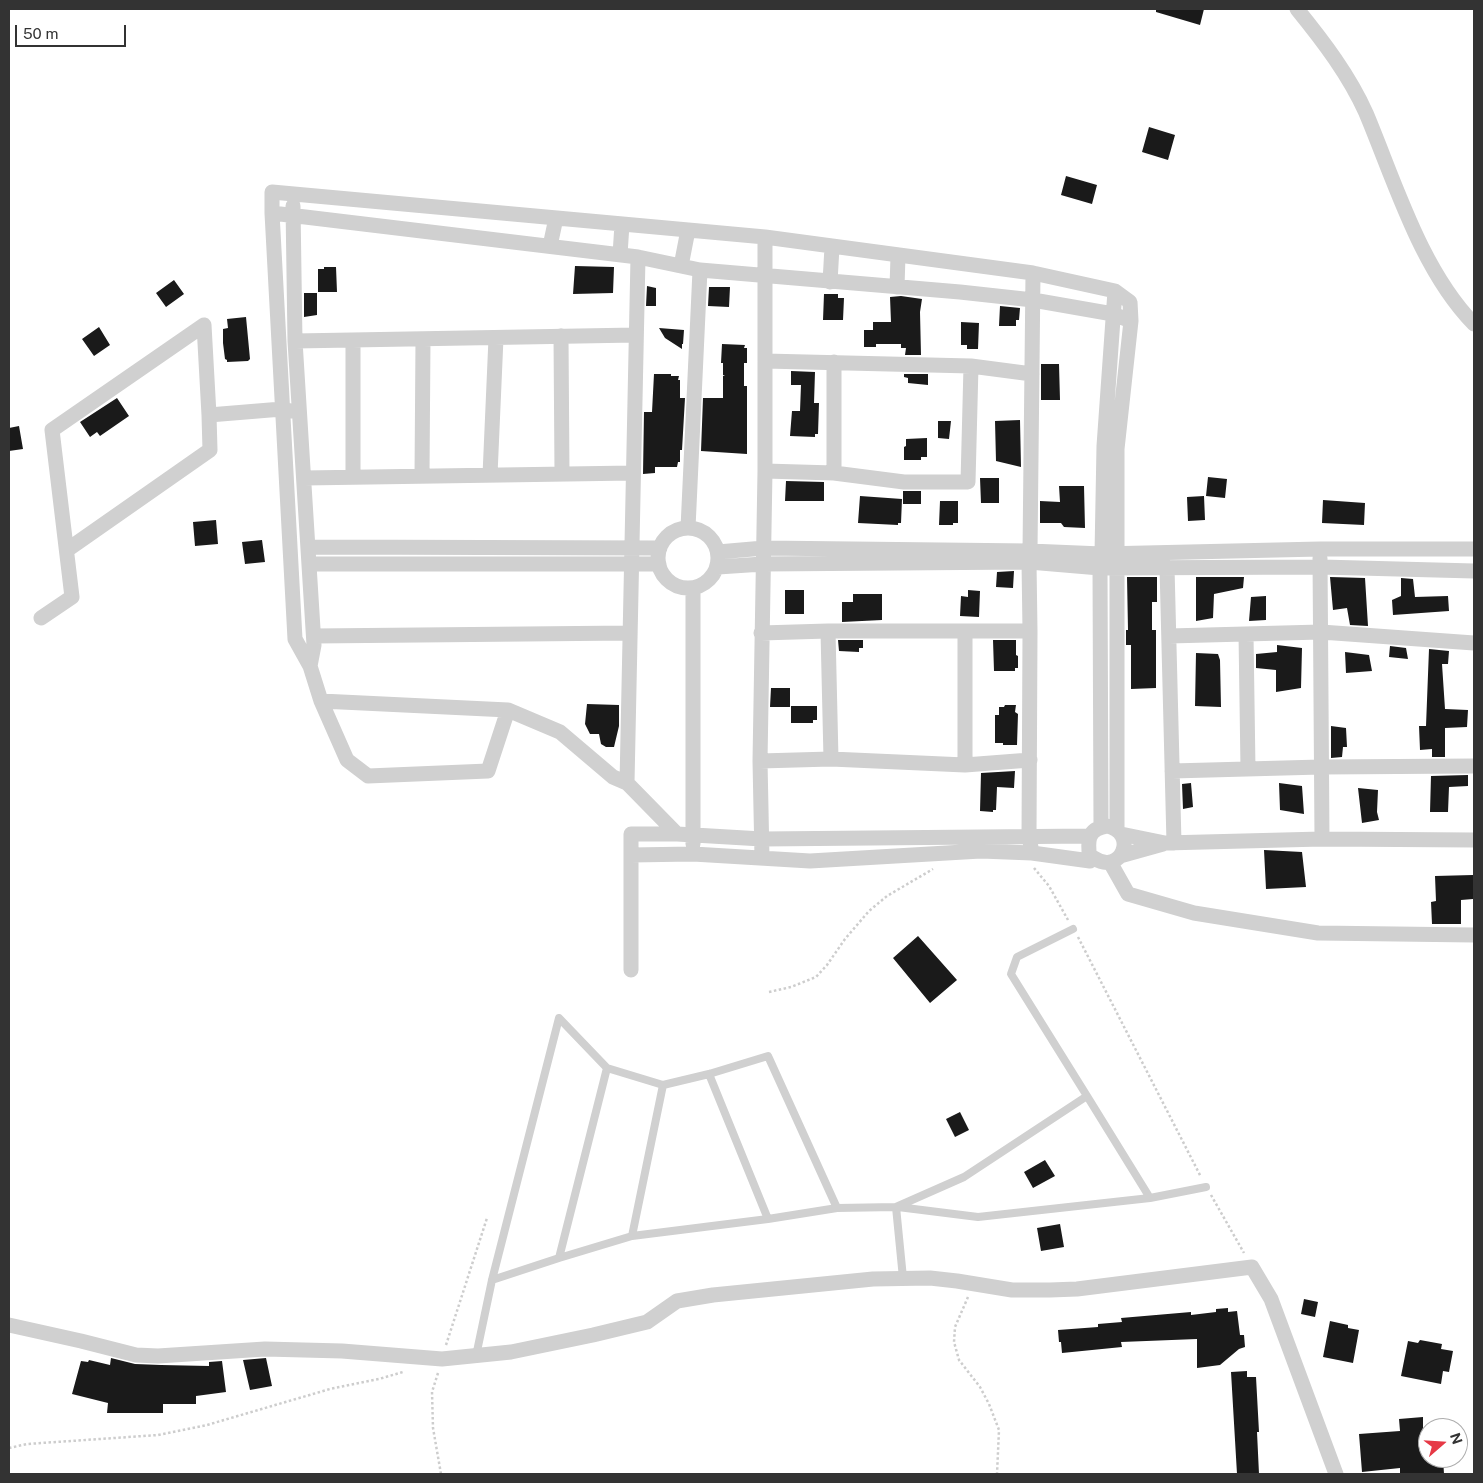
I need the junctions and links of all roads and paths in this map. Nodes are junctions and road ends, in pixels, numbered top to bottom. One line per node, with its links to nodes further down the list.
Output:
1 (1296, 9): 30 (street)
2 (292, 194): 3 (street); 5 (street); 6 (street)
3 (423, 206): 4 (street); 10 (street)
4 (486, 212): 7 (street); 12 (street)
5 (272, 213): 6 (street); 41 (street)
6 (293, 215): 10 (street); 36 (street)
7 (556, 218): 8 (street); 13 (street)
8 (622, 224): 9 (street); 15 (street)
9 (688, 230): 11 (street); 19 (street)
10 (420, 231): 12 (street)
11 (765, 237): 14 (street); 22 (street)
12 (484, 238): 13 (street)
13 (550, 246): 15 (street)
14 (832, 247): 16 (street); 23 (street)
15 (620, 255): 17 (street)
16 (898, 256): 18 (street); 24 (street)
17 (638, 257): 19 (street); 31 (street)
18 (962, 265): 21 (street); 26 (street)
19 (681, 266): 20 (street)
20 (700, 270): 22 (street); 52 (street)
21 (1033, 273): 25 (street); 27 (street)
22 (765, 277): 23 (street); 37 (street)
23 (830, 282): 24 (street)
24 (897, 287): 26 (street)
25 (1115, 291): 28 (street); 29 (street)
26 (960, 292): 27 (street)
27 (1032, 300): 28 (street); 40 (street)
28 (1113, 314): 29 (street); 62 (street)
29 (1131, 321): 63 (street)
30 (1474, 324)
31 (636, 335): 32 (street); 45 (street)
32 (561, 336): 33 (street); 47 (street)
33 (496, 338): 34 (street); 48 (street)
34 (423, 339): 35 (street); 49 (street)
35 (353, 340): 36 (street); 50 (street)
36 (295, 341): 43 (street)
37 (765, 361): 38 (street); 44 (street)
38 (834, 362): 39 (street); 46 (street)
39 (971, 366): 40 (street); 46 (street)
40 (1032, 374): 60 (street)
41 (282, 409): 42 (street); 43 (street); 83 (street)
42 (209, 414): 59 (street); 59 (street)
43 (300, 414): 51 (street)
44 (765, 471): 46 (street); 56 (street)
45 (633, 473): 47 (street); 54 (street)
46 (834, 473)
47 (562, 474): 48 (street)
48 (490, 475): 49 (street)
49 (422, 476): 50 (street)
50 (353, 477): 51 (street)
51 (304, 478): 53 (street)
52 (688, 528): 55 (street); 61 (street)
53 (309, 547): 54 (street); 64 (street)
54 (632, 548): 55 (street); 65 (street)
55 (660, 548): 66 (street)
56 (764, 548): 60 (street); 61 (street); 67 (street)
57 (1320, 549): 58 (street); 63 (street); 68 (street)
58 (1474, 549)
59 (67, 550): 72 (street)
60 (1029, 556): 62 (street); 67 (street); 74 (street)
61 (718, 560): 67 (street); 71 (street)
62 (1101, 561): 63 (street); 95 (street)
63 (1117, 561): 69 (street); 96 (street)
64 (310, 564): 65 (street); 80 (street)
65 (632, 564): 66 (street); 77 (street)
66 (659, 564): 71 (street)
67 (763, 564): 78 (street)
68 (1321, 566): 69 (street); 70 (street); 76 (street)
69 (1167, 568): 81 (street)
70 (1474, 570)
71 (693, 588): 98 (street)
72 (41, 618)
73 (828, 631): 75 (street); 78 (street); 86 (street)
74 (1030, 631): 75 (street); 87 (street)
75 (965, 632): 89 (street)
76 (1321, 632): 79 (street); 82 (street); 91 (street)
77 (630, 633): 80 (street); 94 (street)
78 (761, 633): 88 (street)
79 (1246, 634): 81 (street); 92 (street)
80 (314, 636): 83 (street)
81 (1169, 636): 93 (street)
82 (1474, 643)
83 (310, 666): 84 (street)
84 (321, 701): 85 (street); 85 (street)
85 (508, 710): 94 (street)
86 (831, 759): 88 (street); 89 (street)
87 (1030, 760): 89 (street); 99 (street)
88 (760, 761): 100 (street)
89 (965, 765)
90 (1474, 766): 91 (street)
91 (1321, 767): 92 (street); 101 (street)
92 (1248, 769): 93 (street)
93 (1172, 771): 103 (street)
94 (627, 783): 97 (street)
95 (1096, 831): 96 (street); 99 (street); 109 (street)
96 (1119, 832): 103 (street); 108 (street)
97 (677, 834): 98 (street); 106 (street)
98 (693, 835): 100 (street); 105 (street)
99 (1029, 836): 100 (street); 104 (street)
100 (762, 839): 107 (street)
101 (1322, 839): 102 (street); 103 (street)
102 (1474, 840)
103 (1169, 843): 108 (street)
104 (1032, 853): 107 (street); 109 (street)
105 (693, 854): 106 (street); 107 (street)
106 (631, 855): 112 (street)
107 (762, 858)
108 (1115, 859): 109 (street); 111 (street)
109 (1090, 861)
110 (1073, 929): 116 (lane)
111 (1474, 935)
112 (631, 970)
113 (607, 1068): 115 (lane); 124 (lane); 126 (lane)
114 (709, 1074): 115 (lane); 120 (lane); 122 (lane)
115 (663, 1085): 123 (lane)
116 (1087, 1096): 118 (lane); 119 (lane)
117 (1206, 1187): 118 (lane)
118 (1150, 1198): 119 (lane)
119 (896, 1207): 120 (lane); 125 (lane)
120 (837, 1208): 122 (lane)
121 (487, 1218): 130 (path)
122 (768, 1219): 123 (lane)
123 (632, 1236): 124 (lane)
124 (558, 1258): 126 (lane)
125 (903, 1278): 127 (street); 129 (street)
126 (492, 1280): 129 (lane)
127 (973, 1284): 134 (path); 135 (street)
128 (9, 1325): 130 (street)
129 (476, 1356): 130 (street)
130 (442, 1359): 133 (path)
131 (406, 1371): 132 (path)
132 (9, 1448)
133 (441, 1474)
134 (997, 1474)
135 (1336, 1474)

